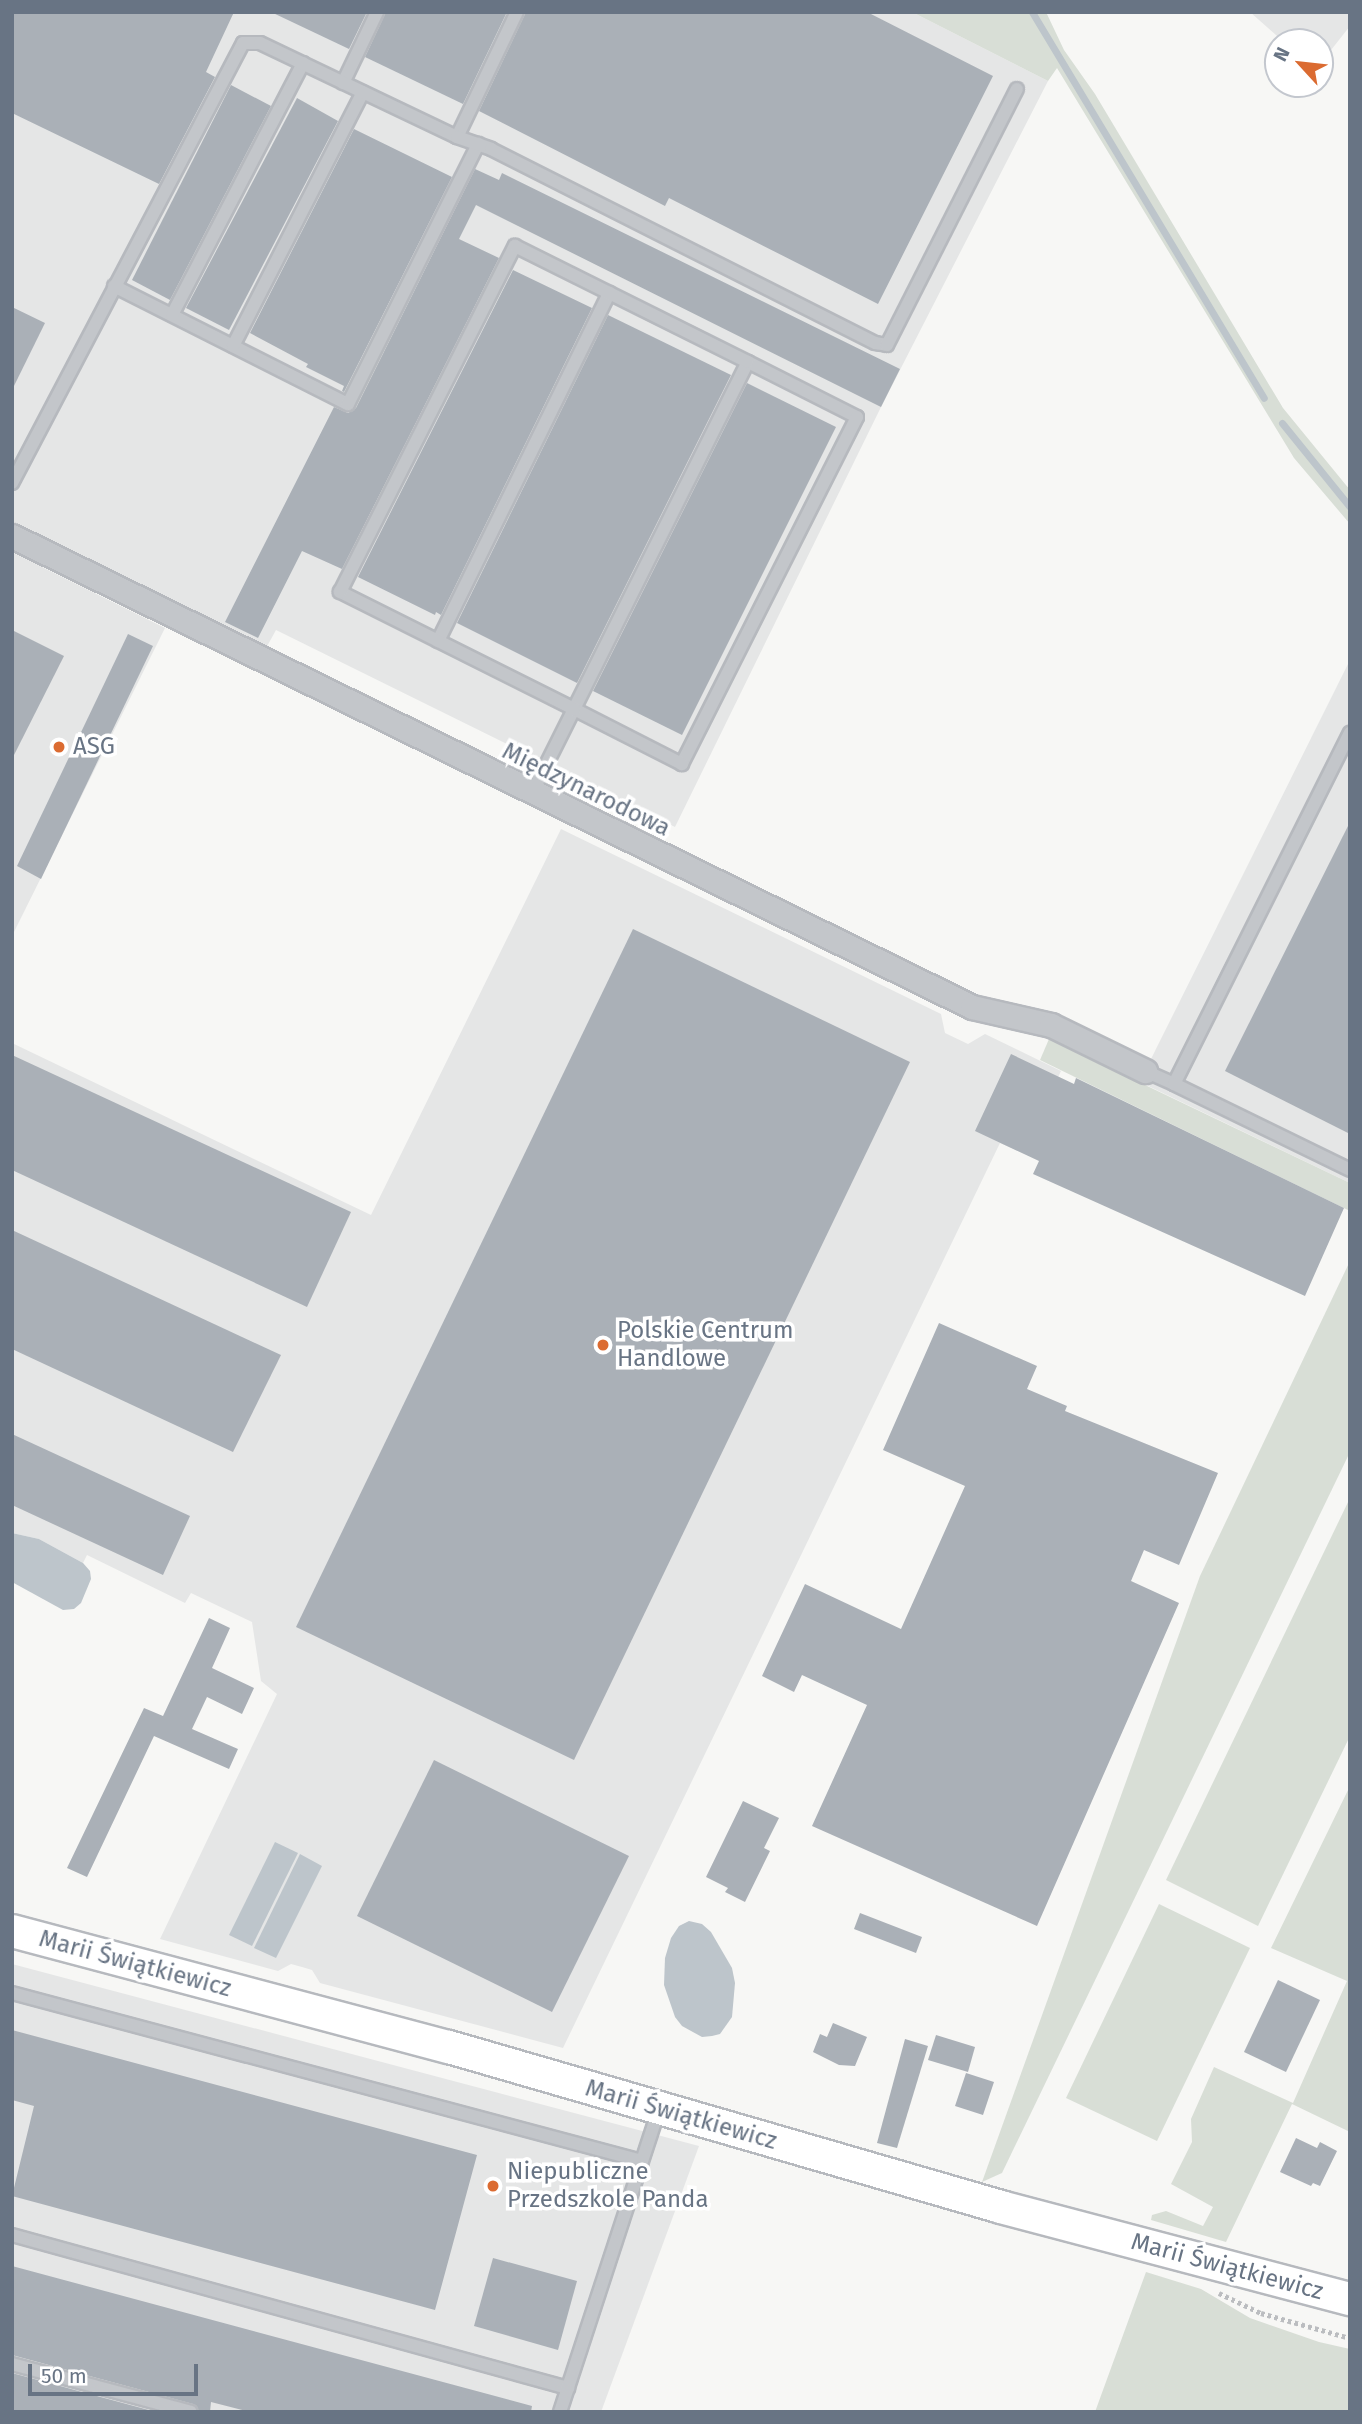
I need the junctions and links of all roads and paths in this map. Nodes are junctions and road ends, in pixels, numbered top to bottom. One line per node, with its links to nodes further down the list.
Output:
1 (377, 12): 4 (lane)
2 (517, 12): 7 (lane)
3 (303, 63): 4 (lane); 9 (lane); 11 (lane)
4 (343, 83): 6 (lane)
5 (1017, 89): 8 (lane)
6 (363, 92): 7 (lane); 12 (lane)
7 (457, 137): 8 (lane)
8 (478, 144): 12 (lane)
9 (114, 286): 11 (lane); 14 (lane)
10 (609, 293): 13 (lane); 16 (lane); 16 (lane)
11 (172, 315): 12 (lane)
12 (233, 346)
13 (748, 362): 17 (lane); 17 (lane)
14 (12, 483)
15 (12, 536): 19 (street, Międzynarodowa)
16 (438, 641): 17 (lane)
17 (574, 709): 19 (lane)
18 (1350, 733): 21 (lane)
19 (532, 793): 20 (street, Międzynarodowa)
20 (1144, 1071): 21 (lane)
21 (1174, 1084): 22 (lane)
22 (1350, 1170)
23 (12, 1931): 25 (street, Marii Świątkiewicz)
24 (12, 1993): 26 (lane)
25 (660, 2108): 26 (lane); 28 (street, Marii Świątkiewicz)
26 (642, 2161): 30 (lane)
27 (12, 2235): 30 (lane)
28 (1350, 2299)
29 (12, 2364): 31 (lane)
30 (568, 2388): 32 (lane)
31 (183, 2411)
32 (560, 2412)

